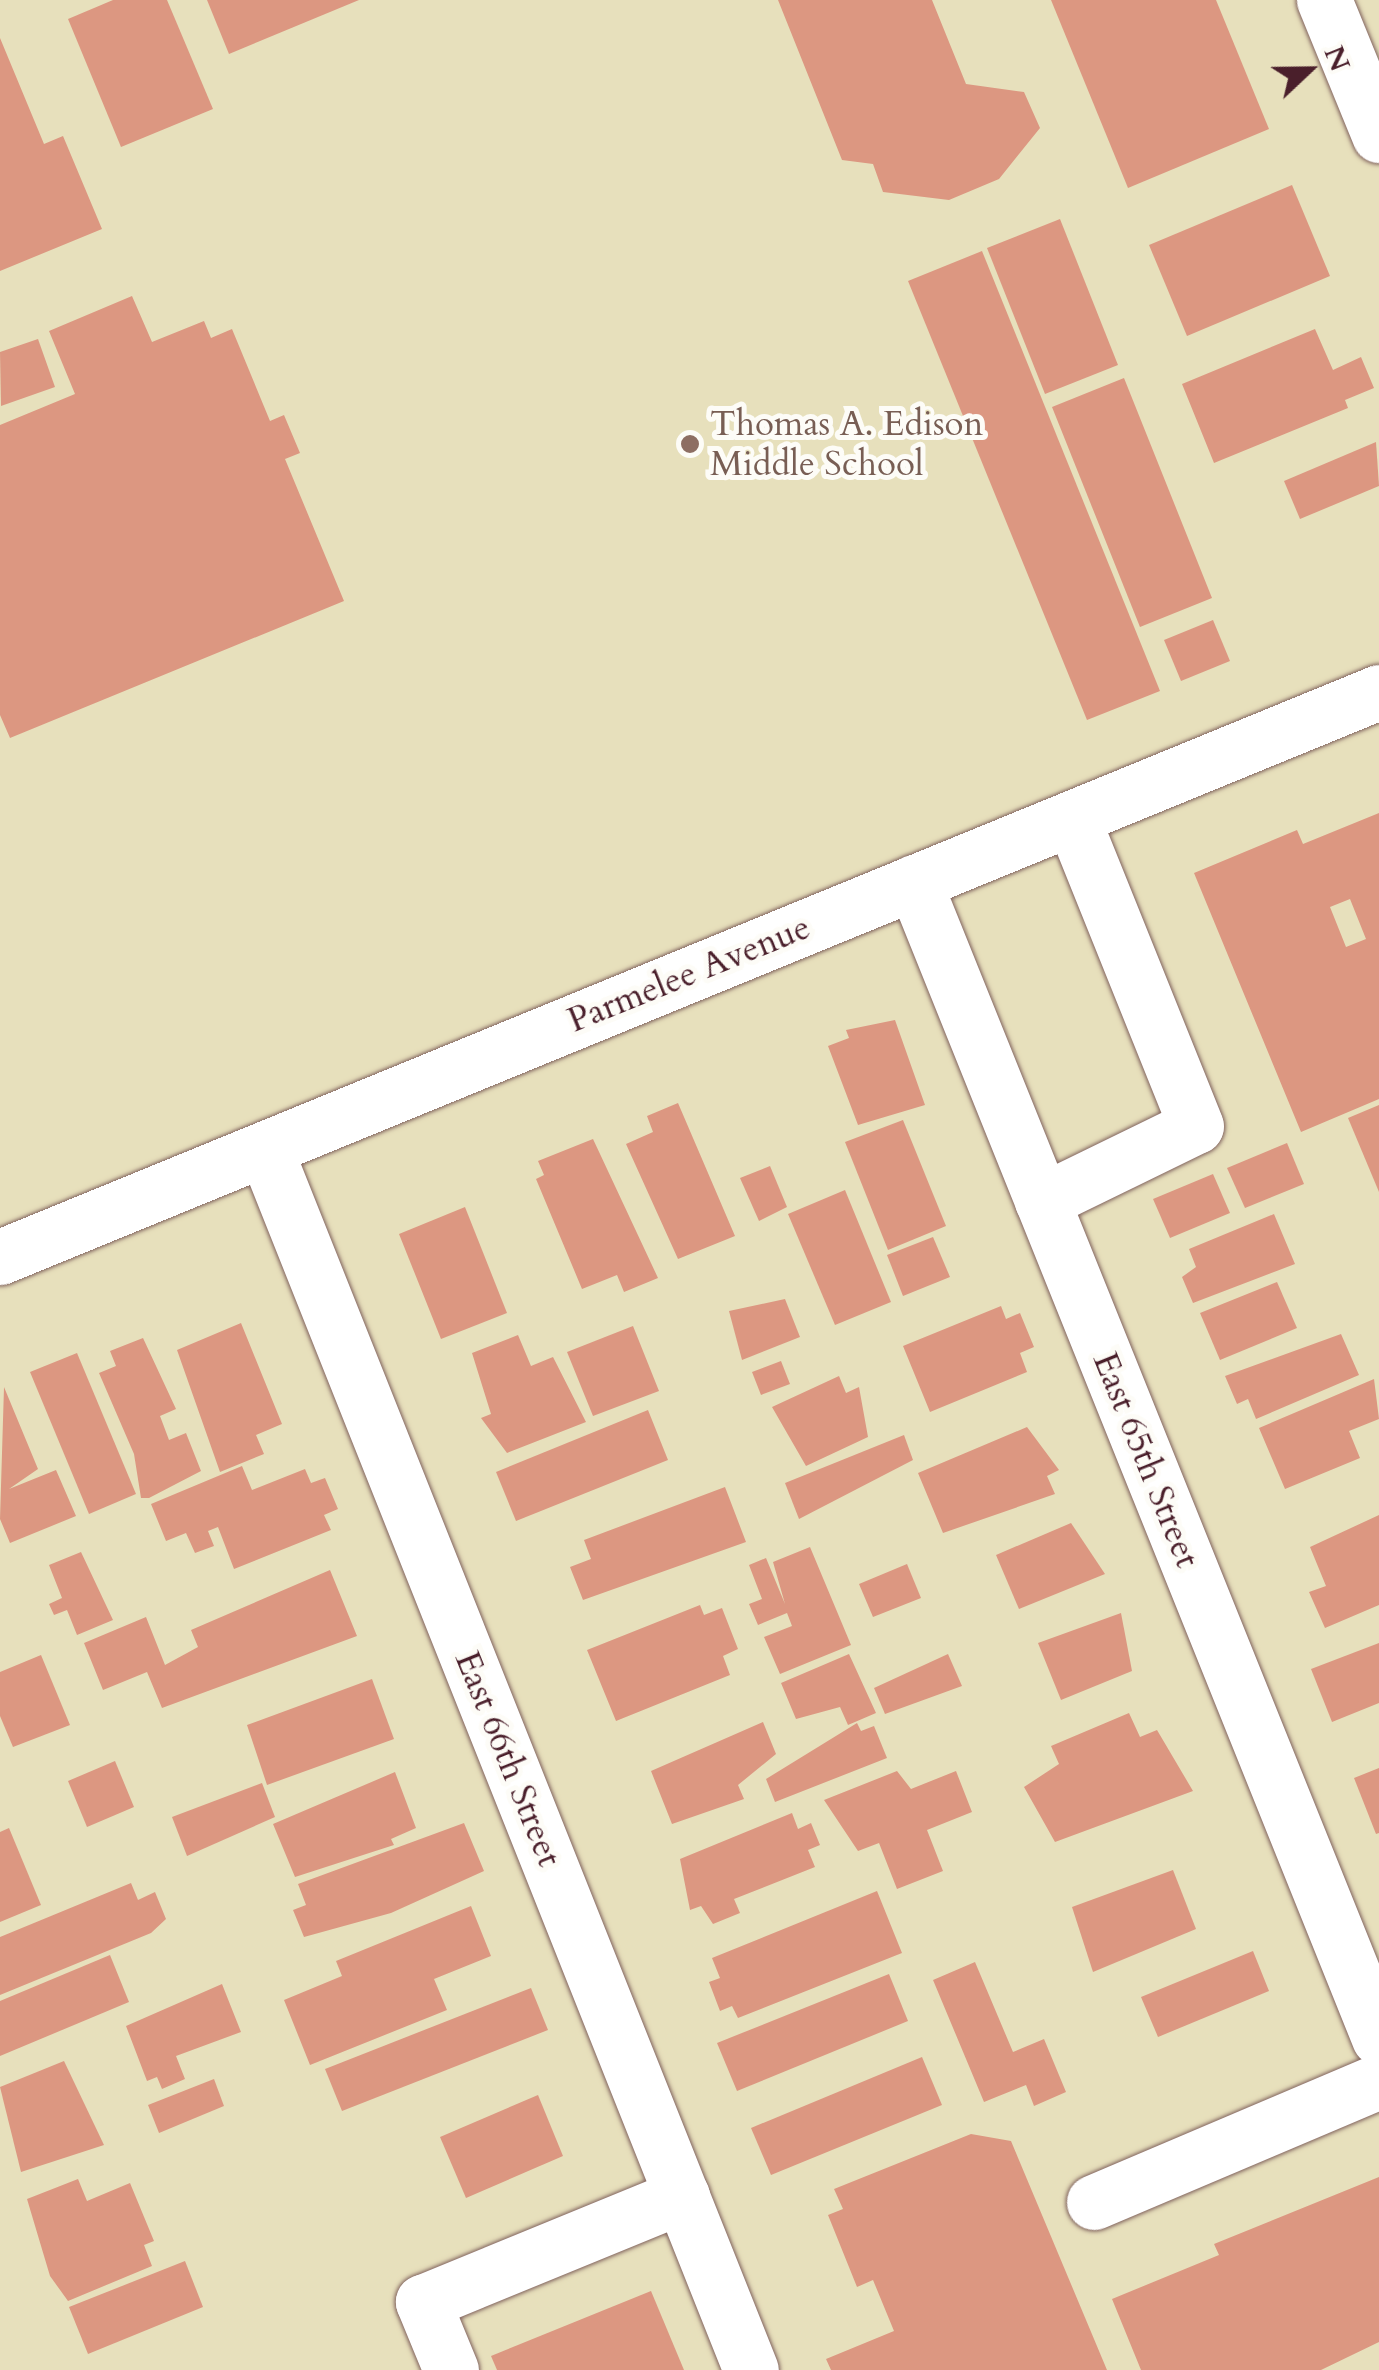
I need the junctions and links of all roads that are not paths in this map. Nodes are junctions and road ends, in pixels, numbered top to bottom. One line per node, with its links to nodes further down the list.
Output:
1 (1324, 0): 2 (street)
2 (1379, 135)
3 (1379, 692): 4 (street, Parmelee Avenue)
4 (1072, 818): 5 (street, Parmelee Avenue); 7 (street)
5 (914, 882): 6 (street, Parmelee Avenue); 7 (street, East 65th Street)
6 (265, 1148): 8 (street, Parmelee Avenue); 11 (street, East 66th Street)
7 (1042, 1202): 9 (street, East 65th Street)
8 (0, 1257)
9 (1379, 2038)
10 (1379, 2081): 12 (street)
11 (682, 2196): 13 (street); 14 (street, East 66th Street)
12 (1094, 2202)
13 (450, 2370)
14 (751, 2370)

